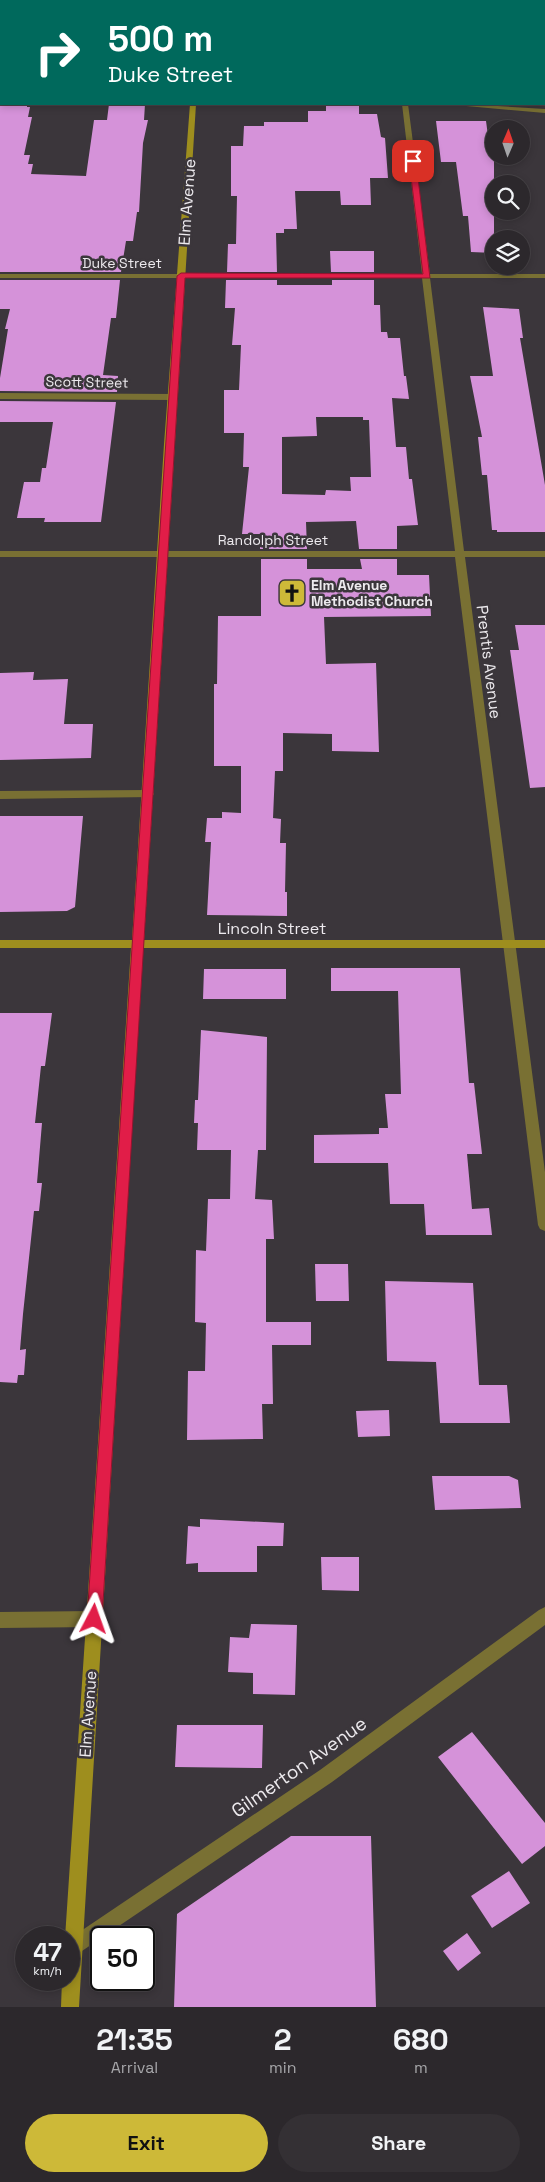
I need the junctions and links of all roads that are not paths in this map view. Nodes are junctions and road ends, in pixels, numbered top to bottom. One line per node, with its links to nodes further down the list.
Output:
1 (193, 105): 6 (main road, Elm Avenue)
2 (405, 105): 7 (street, Prentis Avenue)
3 (477, 105): 4 (street)
4 (545, 111)
5 (0, 276): 6 (street, Duke Street)
6 (181, 276): 7 (street, Duke Street); 10 (main road, Elm Avenue)
7 (427, 276): 8 (street, Duke Street); 13 (street, Prentis Avenue)
8 (545, 276)
9 (0, 396): 10 (street, Scott Street)
10 (173, 397): 12 (main road, Elm Avenue)
11 (0, 554): 12 (street, Randolph Street)
12 (164, 554): 13 (street, Randolph Street); 16 (main road, Elm Avenue)
13 (460, 554): 14 (street, Randolph Street); 19 (street, Prentis Avenue)
14 (545, 554)
15 (0, 794): 16 (street)
16 (148, 794): 18 (main road, Elm Avenue)
17 (0, 944): 18 (main road, Lincoln Street)
18 (139, 944): 19 (main road, Lincoln Street); 23 (main road, Elm Avenue)
19 (509, 944): 20 (main road, Lincoln Street); 21 (street, Prentis Avenue)
20 (545, 944)
21 (545, 1225)
22 (545, 1615): 26 (street, Gilmerton Avenue)
23 (94, 1619): 24 (street); 25 (main road, Elm Avenue)
24 (0, 1620)
25 (74, 1926)
26 (80, 1942)
27 (71, 1991): 28 (main road, Elm Avenue)
28 (70, 2007)

